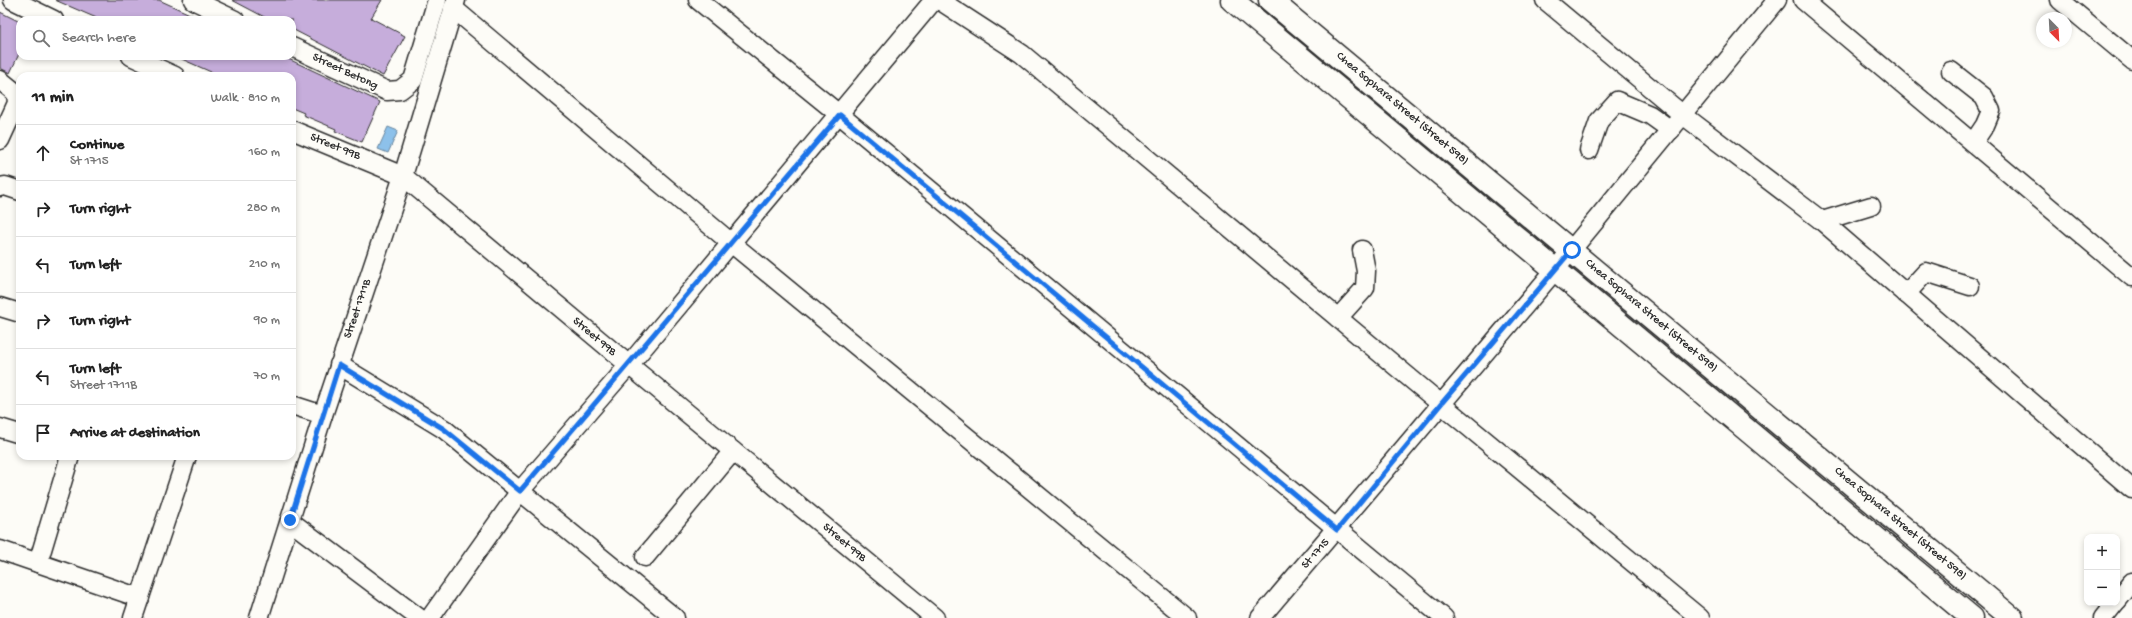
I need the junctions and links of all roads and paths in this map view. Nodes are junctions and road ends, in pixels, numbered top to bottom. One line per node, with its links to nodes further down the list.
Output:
1 (13, 0): 14 (street)
2 (193, 0): 15 (street)
3 (437, 0): 17 (street, Street Betong)
4 (698, 0): 25 (street)
5 (934, 0): 25 (street)
6 (939, 0): 46 (street)
7 (1232, 0): 16 (main road)
8 (1544, 0): 26 (street)
9 (1778, 0): 26 (street, St 1715)
10 (1803, 0): 30 (street)
11 (2060, 0): 19 (street)
12 (1274, 1): 16 (street); 39 (main road, Chea Sophara Street (Street 598))
13 (454, 4): 32 (street, Street 1711B); 37 (street)
14 (46, 16)
15 (227, 16)
16 (1258, 22): 40 (main road)
17 (296, 49)
18 (140, 60): 21 (street)
19 (2132, 60)
20 (1951, 71): 30 (street)
21 (166, 72)
22 (0, 80): 23 (street)
23 (16, 92)
24 (16, 105): 29 (street)
25 (840, 115): 37 (street); 60 (street)
26 (1683, 115): 27 (street, St 1715); 36 (street)
27 (1671, 130): 31 (street); 39 (street, St 1715)
28 (296, 132): 32 (street, Street 99B)
29 (0, 140)
30 (1973, 143): 41 (street)
31 (1590, 150)
32 (403, 176): 47 (street, Street 1711B); 48 (street, Street 99B)
33 (0, 188): 34 (street)
34 (16, 190)
35 (1871, 206): 36 (street)
36 (1822, 221): 43 (street)
37 (730, 242): 48 (street); 74 (street)
38 (1362, 250): 46 (street)
39 (1572, 250): 40 (street, St 1715); 79 (main road, Chea Sophara Street (Street 598))
40 (1555, 270): 49 (street, St 1715); 78 (main road)
41 (2132, 277)
42 (1970, 286): 43 (street)
43 (1906, 294): 57 (street)
44 (0, 307): 45 (street)
45 (16, 312)
46 (1338, 318): 49 (street)
47 (339, 365): 51 (street, Street 1711B); 58 (street)
48 (629, 365): 54 (street, Street 99B); 58 (street)
49 (1441, 404): 60 (street, St 1715); 77 (street)
50 (296, 406): 51 (street)
51 (322, 415): 59 (street, Street 1711B)
52 (0, 428): 53 (street)
53 (16, 433)
54 (733, 451): 62 (street); 73 (street, Street 99B)
55 (69, 460): 63 (street)
56 (186, 460): 66 (street)
57 (2132, 488)
58 (520, 491): 71 (street); 72 (street)
59 (290, 520): 69 (street, Street 1711B); 70 (street)
60 (1337, 530): 75 (street, St 1715); 76 (street)
61 (0, 550): 63 (street)
62 (645, 557)
63 (38, 563): 66 (street)
64 (2132, 582): 65 (street)
65 (2120, 597)
66 (140, 598): 68 (street)
67 (2113, 606): 80 (street)
68 (133, 618)
69 (259, 618)
70 (419, 618)
71 (430, 618)
72 (675, 618)
73 (935, 618)
74 (1187, 618)
75 (1260, 618)
76 (1444, 618)
77 (1700, 618)
78 (1972, 618)
79 (2012, 618)
80 (2103, 618)

